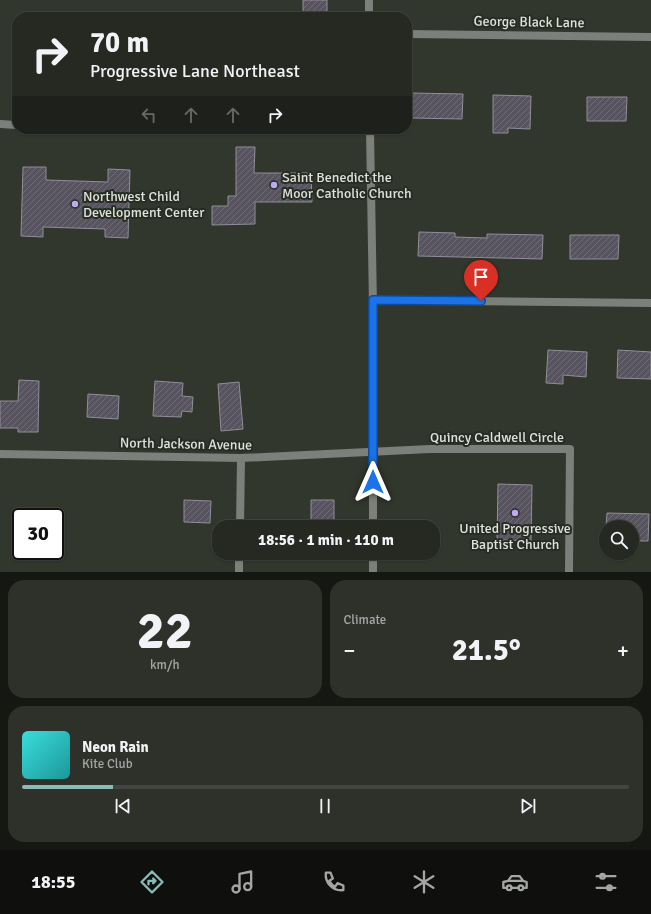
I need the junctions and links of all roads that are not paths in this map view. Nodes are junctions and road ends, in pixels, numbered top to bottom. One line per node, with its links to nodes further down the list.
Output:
1 (369, 0): 2 (street)
2 (369, 12)
3 (412, 34): 4 (street, George Black Lane)
4 (651, 36)
5 (0, 124): 6 (street)
6 (12, 125)
7 (370, 134): 8 (street)
8 (373, 300): 9 (street); 10 (street)
9 (651, 303)
10 (373, 452): 12 (street, North Jackson Avenue); 14 (street); 19 (street, Quincy Caldwell Circle)
11 (0, 454): 12 (street, North Jackson Avenue)
12 (241, 458): 13 (street)
13 (240, 520)
14 (373, 520)
15 (239, 560): 17 (street)
16 (373, 560): 18 (street)
17 (239, 572)
18 (373, 572)
19 (569, 572)

